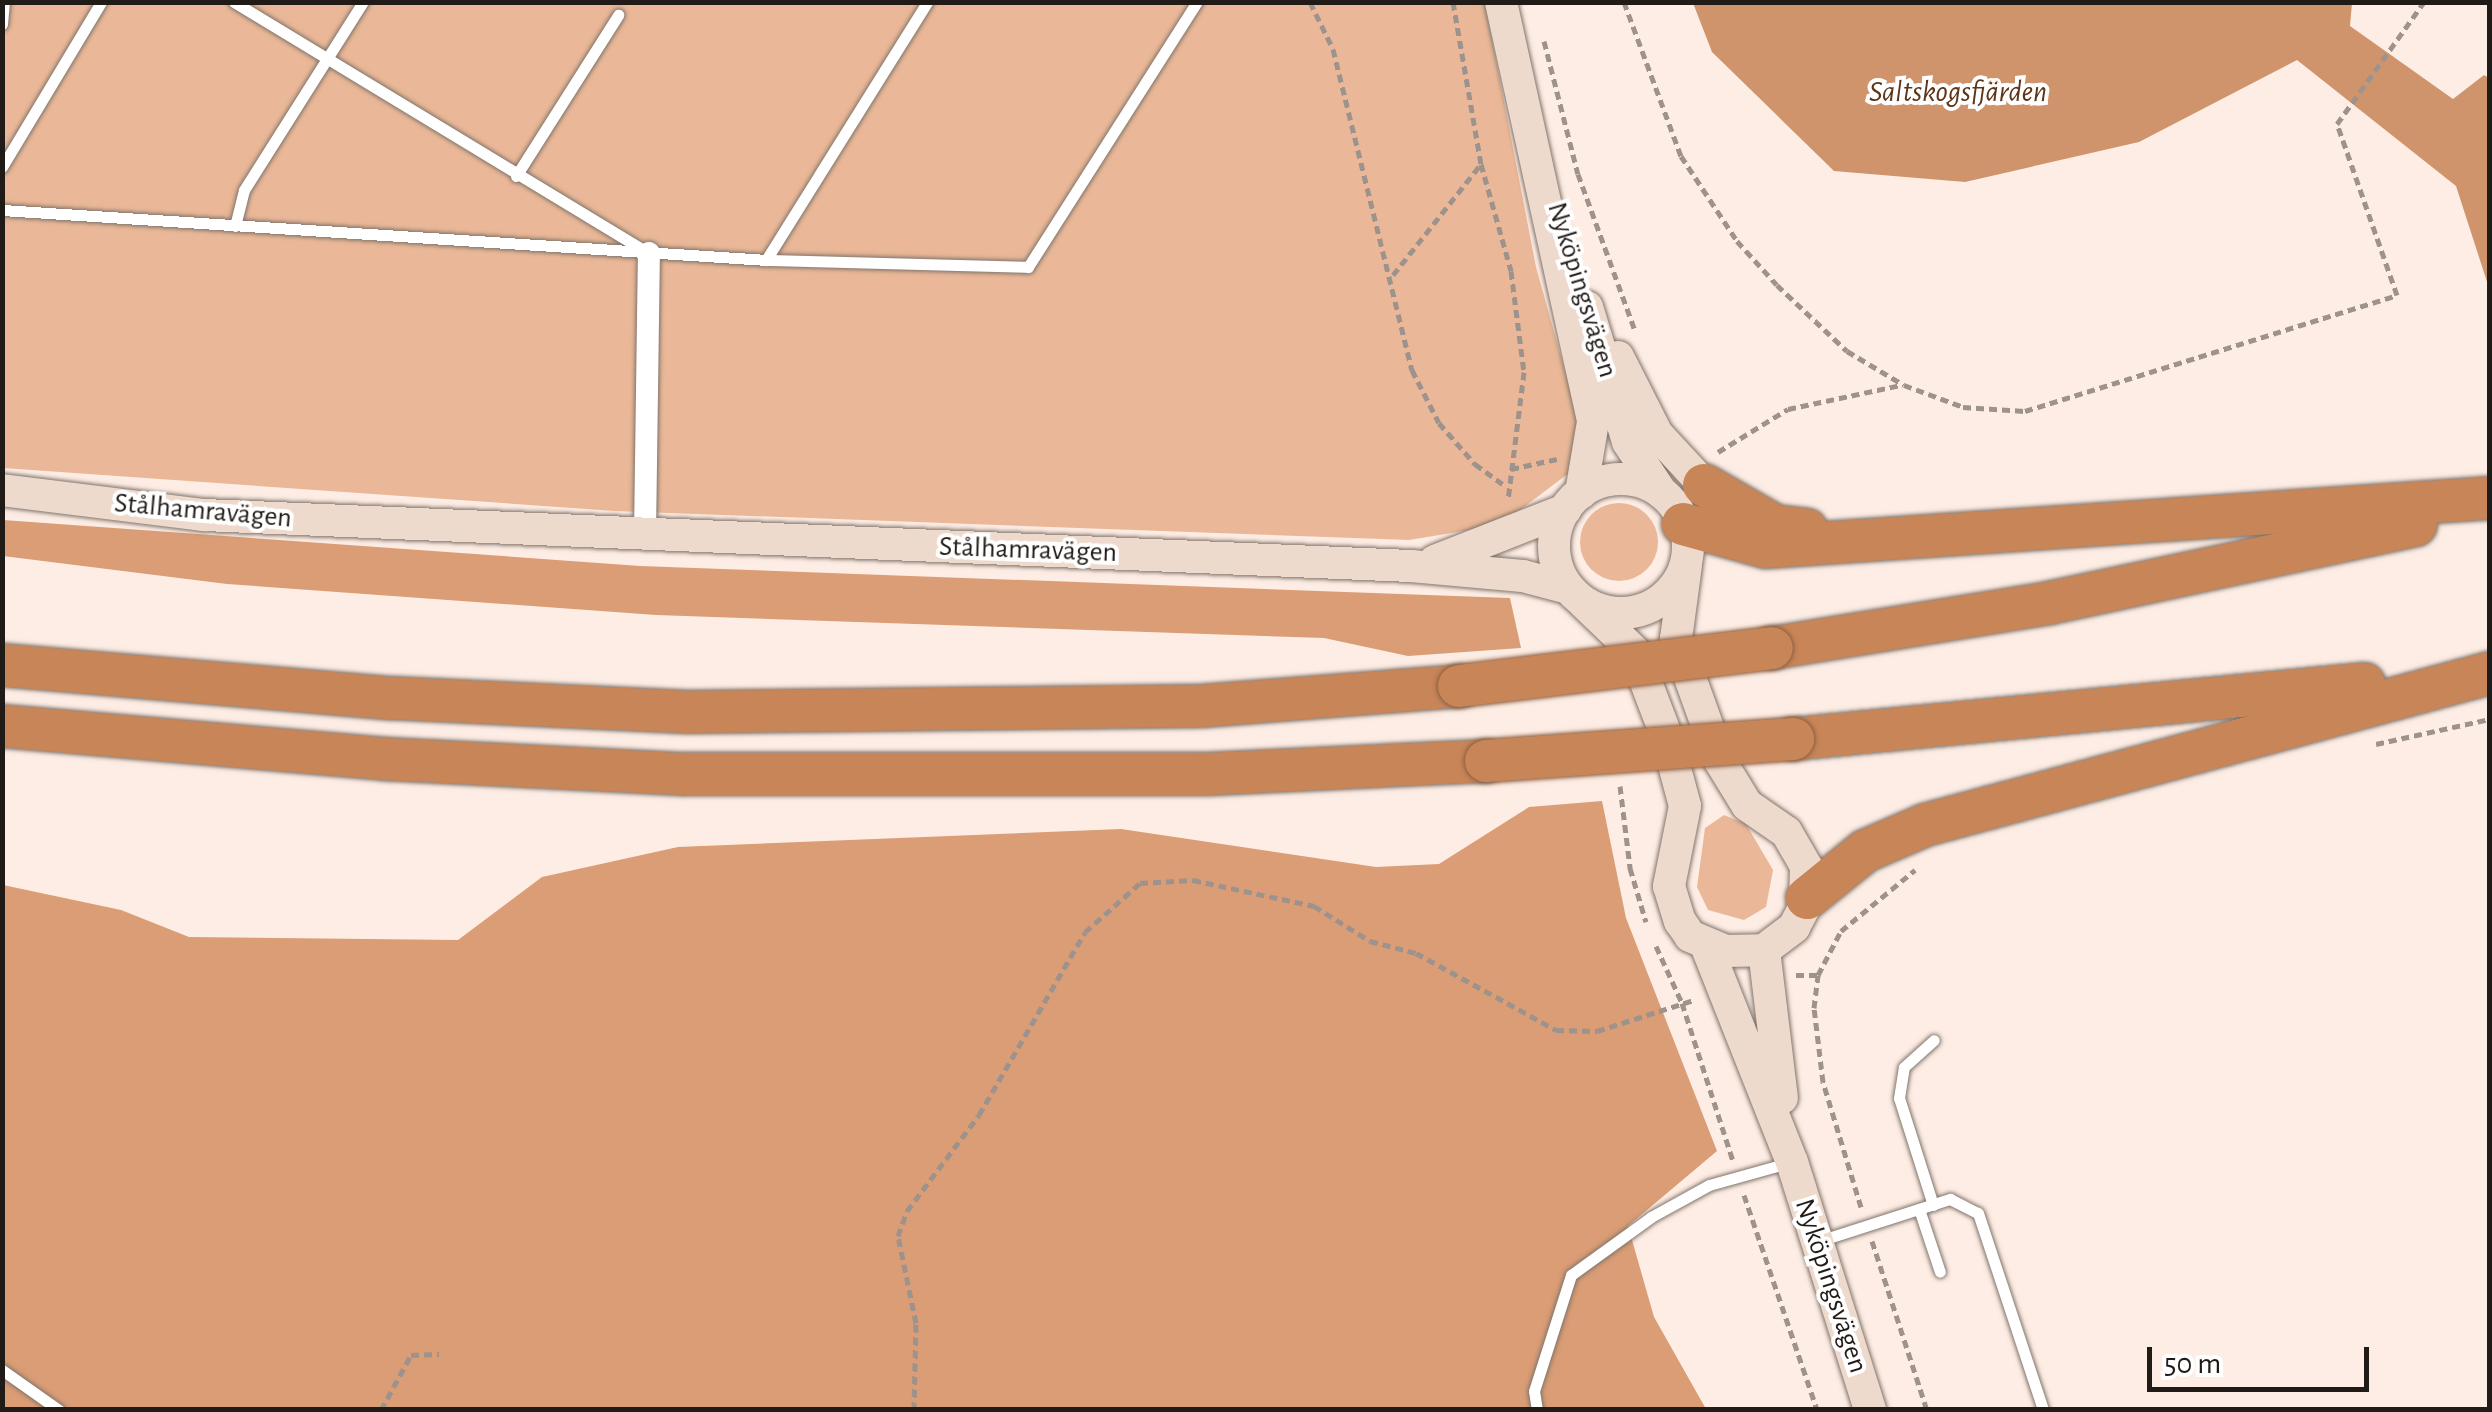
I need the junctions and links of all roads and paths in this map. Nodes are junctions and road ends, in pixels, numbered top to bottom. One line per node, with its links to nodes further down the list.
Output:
1 (4, 2): 14 (lane)
2 (101, 2): 18 (lane)
3 (234, 2): 15 (lane)
4 (364, 2): 15 (lane)
5 (927, 2): 23 (lane)
6 (1196, 2): 23 (lane)
7 (1310, 2): 25 (path)
8 (1453, 2): 17 (path)
9 (1501, 2): 16 (main road, Nyköpingsvägen)
10 (1624, 2): 27 (path)
11 (2424, 2): 27 (path)
12 (618, 15): 19 (lane)
13 (1539, 22): 26 (path)
14 (2, 24)
15 (327, 62): 19 (lane); 21 (lane)
16 (1518, 81): 24 (main road, Nyköpingsvägen); 33 (main road, Nyköpingsvägen)
17 (1481, 164): 25 (path); 28 (path)
18 (2, 167)
19 (516, 176): 22 (lane)
20 (2, 210): 21 (lane)
21 (236, 226): 22 (lane)
22 (649, 253): 23 (lane); 36 (street)
23 (766, 260)
24 (1576, 269): 29 (main road); 35 (main road, Nyköpingsvägen)
25 (1392, 277): 30 (path)
26 (1640, 342)
27 (1904, 384): 29 (path)
28 (1511, 469)
29 (1707, 471): 37 (highway)
30 (1505, 486)
31 (2, 490): 36 (main road, Stålhamravägen)
32 (2490, 498): 37 (highway)
33 (1573, 502): 35 (main road); 38 (main road, Stålhamravägen); 39 (main road)
34 (2490, 508): 40 (highway, bridge)
35 (1677, 527): 37 (highway); 39 (main road); 46 (main road)
36 (645, 534): 38 (main road, Stålhamravägen)
37 (1888, 535)
38 (1411, 566): 39 (main road, Stålhamravägen)
39 (1576, 595): 47 (main road, Nyköpingsvägen)
40 (2, 665)
41 (2490, 671): 43 (highway, bridge); 46 (highway)
42 (2490, 718): 44 (path)
43 (2, 726)
44 (2374, 744)
45 (1926, 862): 54 (path)
46 (1807, 898): 48 (main road)
47 (1706, 945): 48 (main road); 50 (main road, Nyköpingsvägen)
48 (1764, 950): 50 (main road, Nyköpingsvägen)
49 (1934, 1040): 52 (lane)
50 (1792, 1162): 51 (lane); 55 (main road, Nyköpingsvägen)
51 (1739, 1179): 61 (path); 62 (lane); 63 (path)
52 (1933, 1204): 53 (lane); 66 (lane)
53 (1919, 1209): 54 (lane); 56 (lane)
54 (1867, 1226): 55 (lane); 65 (path)
55 (1815, 1242): 64 (main road, Nyköpingsvägen)
56 (1940, 1272)
57 (439, 1354): 60 (path)
58 (2, 1370): 59 (lane)
59 (59, 1410)
60 (380, 1410)
61 (914, 1410)
62 (1537, 1410)
63 (1817, 1410)
64 (1870, 1410)
65 (1927, 1410)
66 (2043, 1410)

